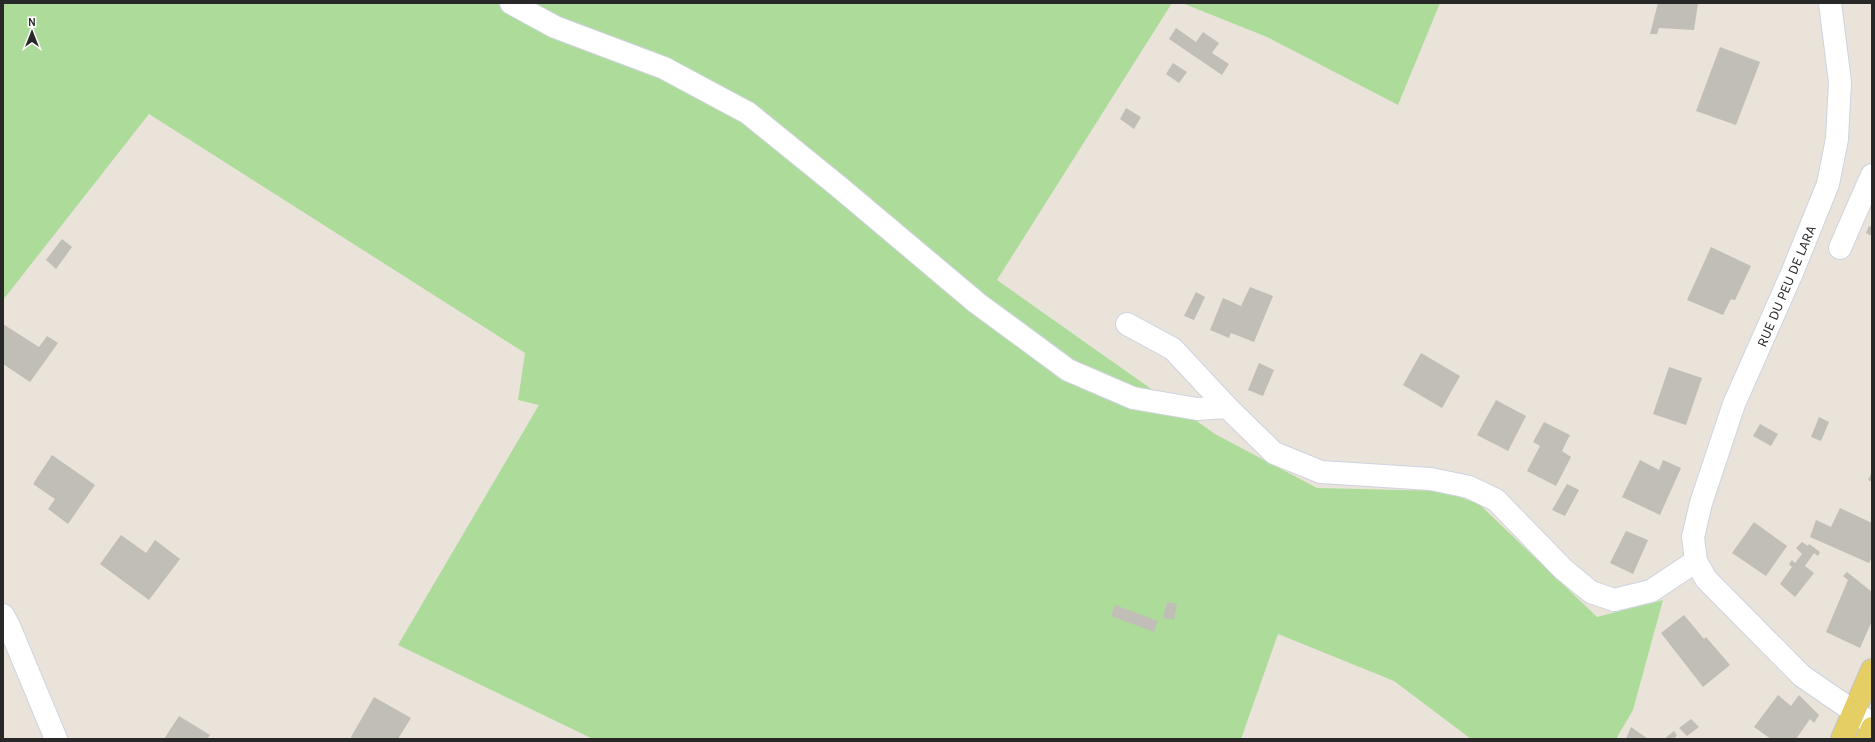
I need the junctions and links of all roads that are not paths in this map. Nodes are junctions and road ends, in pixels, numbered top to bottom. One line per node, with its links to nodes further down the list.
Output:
1 (511, 3): 6 (street)
2 (1830, 3): 7 (street, RUE DU PEU DE LARA)
3 (1872, 175): 4 (street)
4 (1840, 248)
5 (1127, 324): 6 (street)
6 (1227, 407): 7 (street)
7 (1696, 561): 10 (street)
8 (3, 615): 13 (street)
9 (1872, 670): 10 (main road)
10 (1853, 711): 11 (street); 14 (main road)
11 (1872, 724)
12 (1872, 728): 15 (main road)
13 (56, 739)
14 (1842, 739)
15 (1867, 739)

